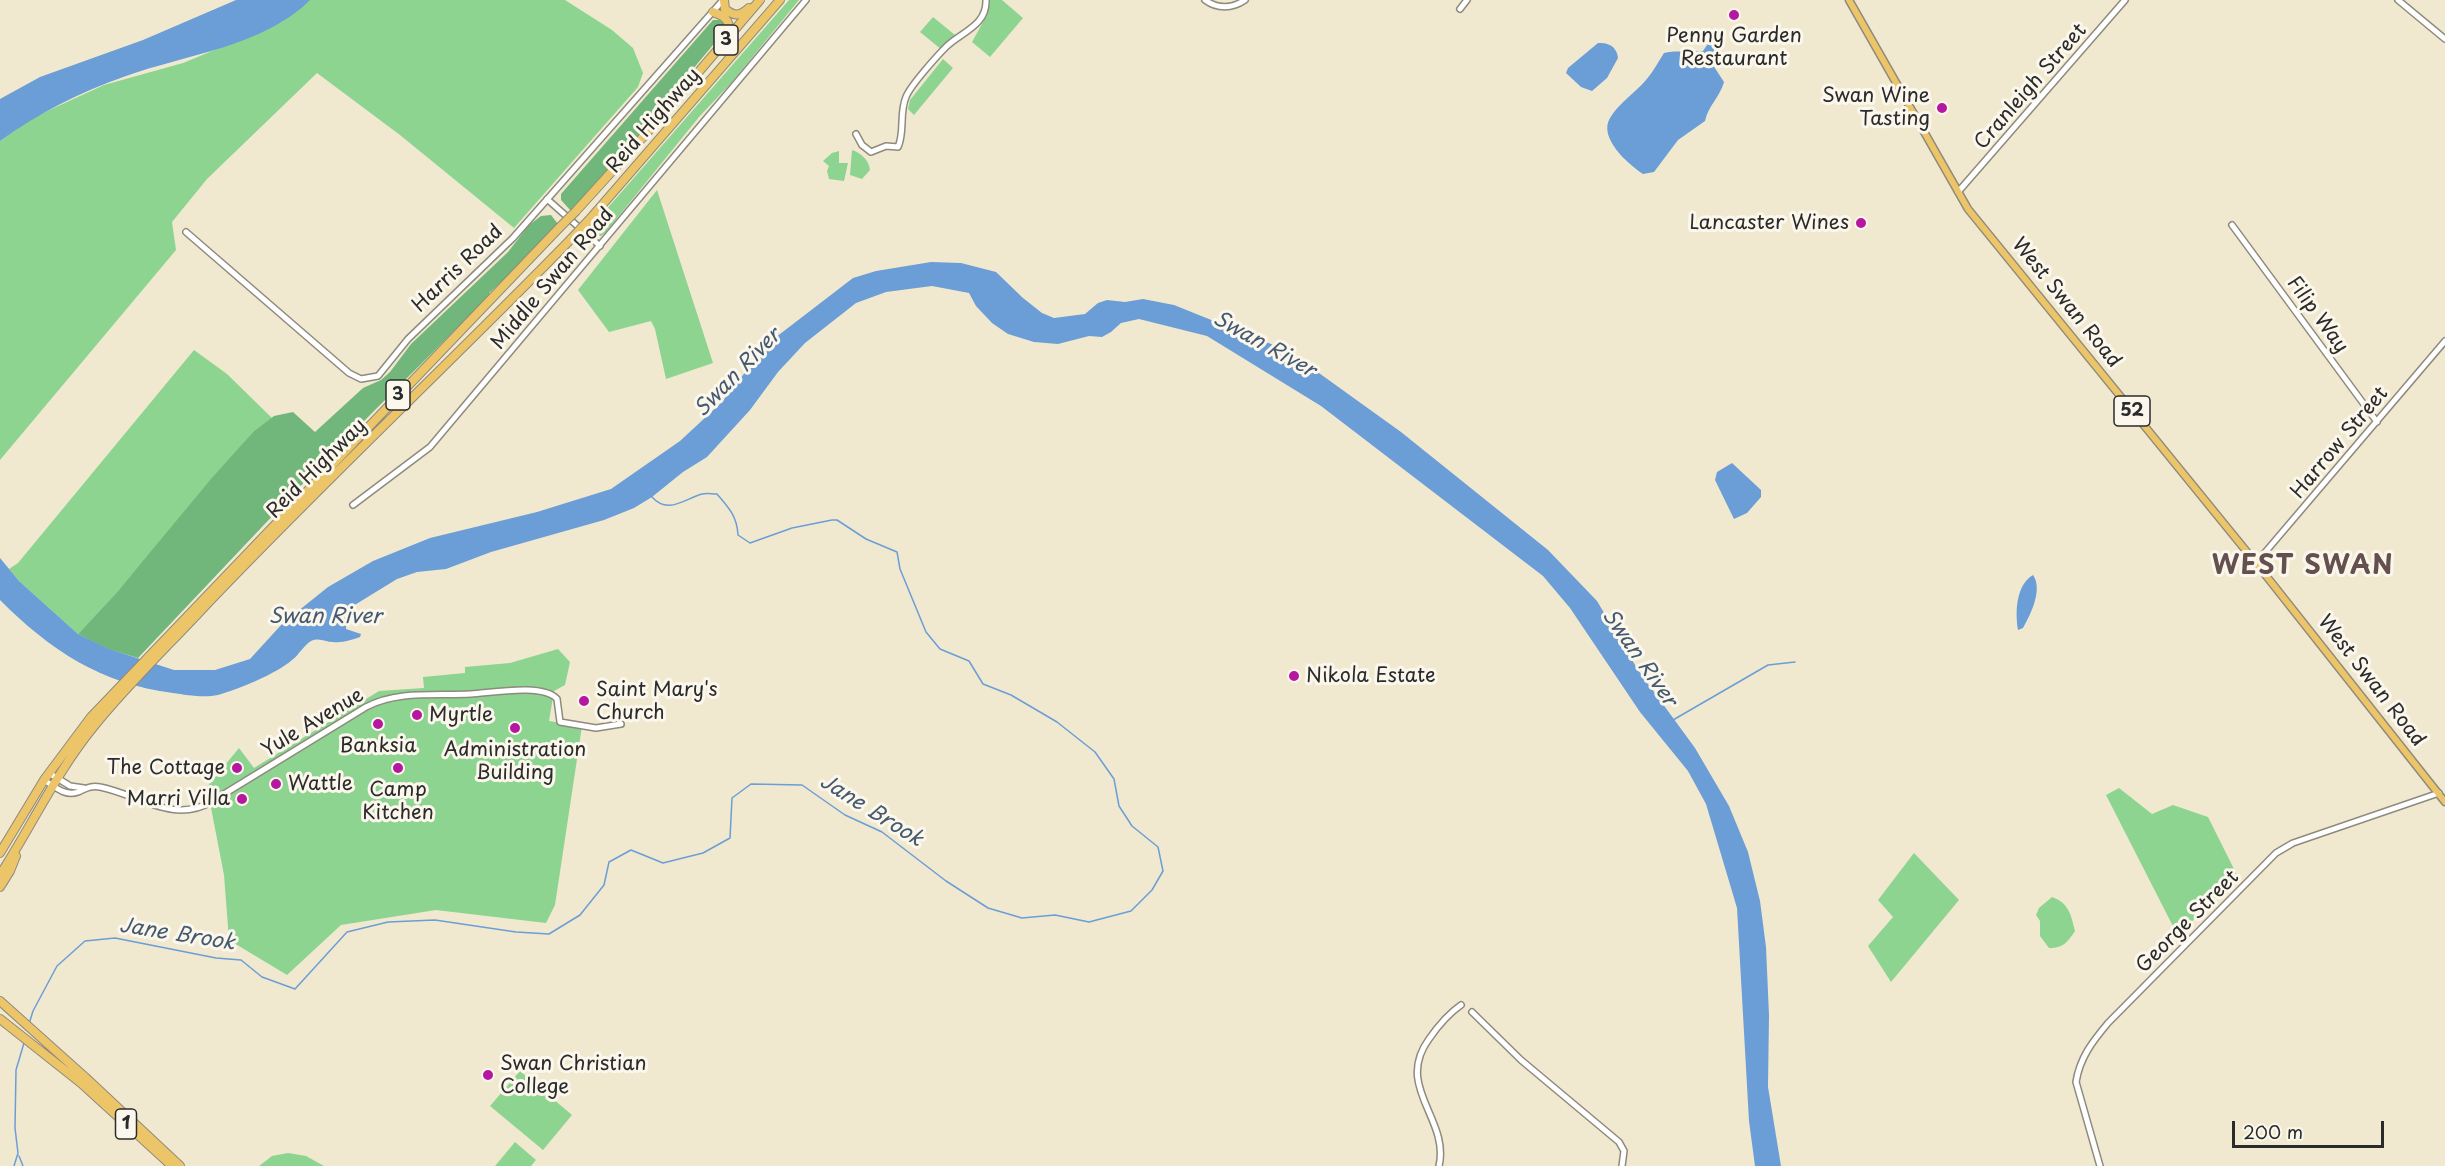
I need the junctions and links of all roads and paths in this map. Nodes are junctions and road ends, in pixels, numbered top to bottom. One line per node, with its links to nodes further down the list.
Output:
1 (723, 0): 2 (highway); 13 (street, Harris Road)
2 (758, 0): 15 (highway, Reid Highway / 3)
3 (780, 0): 26 (highway, Reid Highway / 3, bridge)
4 (806, 0): 21 (street, Middle Swan Road)
5 (986, 0): 16 (street)
6 (1205, 0): 7 (street)
7 (1245, 0)
8 (1467, 0): 12 (street)
9 (1849, 0): 17 (main road, West Swan Road / 52)
10 (2125, 0): 17 (street, Cranleigh Street)
11 (2398, 0): 14 (street)
12 (1460, 9)
13 (713, 12): 15 (highway); 18 (street, Harris Road)
14 (2445, 39)
15 (693, 81): 26 (highway, Reid Highway / 3, bridge)
16 (855, 134)
17 (1958, 192): 25 (main road, West Swan Road / 52)
18 (547, 199): 20 (street, Harris Road); 21 (street)
19 (2232, 225): 23 (street, Filip Way)
20 (186, 232)
21 (600, 246): 24 (street, Middle Swan Road)
22 (2445, 341): 23 (street, Harrow Street)
23 (2377, 422): 25 (street, Harrow Street)
24 (353, 505)
25 (2256, 563): 32 (main road, West Swan Road / 52)
26 (239, 565): 27 (highway, Reid Highway / 3)
27 (120, 690): 29 (highway, Reid Highway / 3); 30 (highway, Reid Highway / 3)
28 (621, 724): 31 (street, Yule Avenue)
29 (46, 776): 30 (street, Yule Avenue); 35 (highway, Reid Highway / 3)
30 (55, 781): 31 (street, Yule Avenue); 31 (street, Yule Avenue); 34 (highway, Reid Highway / 3)
31 (84, 788)
32 (2439, 793): 33 (main road, West Swan Road / 52); 46 (street, George Street)
33 (2445, 802)
34 (22, 841): 36 (highway, Reid Highway / 3); 37 (highway)
35 (0, 853)
36 (0, 874)
37 (0, 887)
38 (0, 1001): 43 (highway, 1)
39 (1461, 1005): 44 (street)
40 (1472, 1012): 45 (street)
41 (0, 1019): 42 (highway, 1)
42 (172, 1166)
43 (180, 1166)
44 (1439, 1166)
45 (1622, 1166)
46 (2100, 1166)

